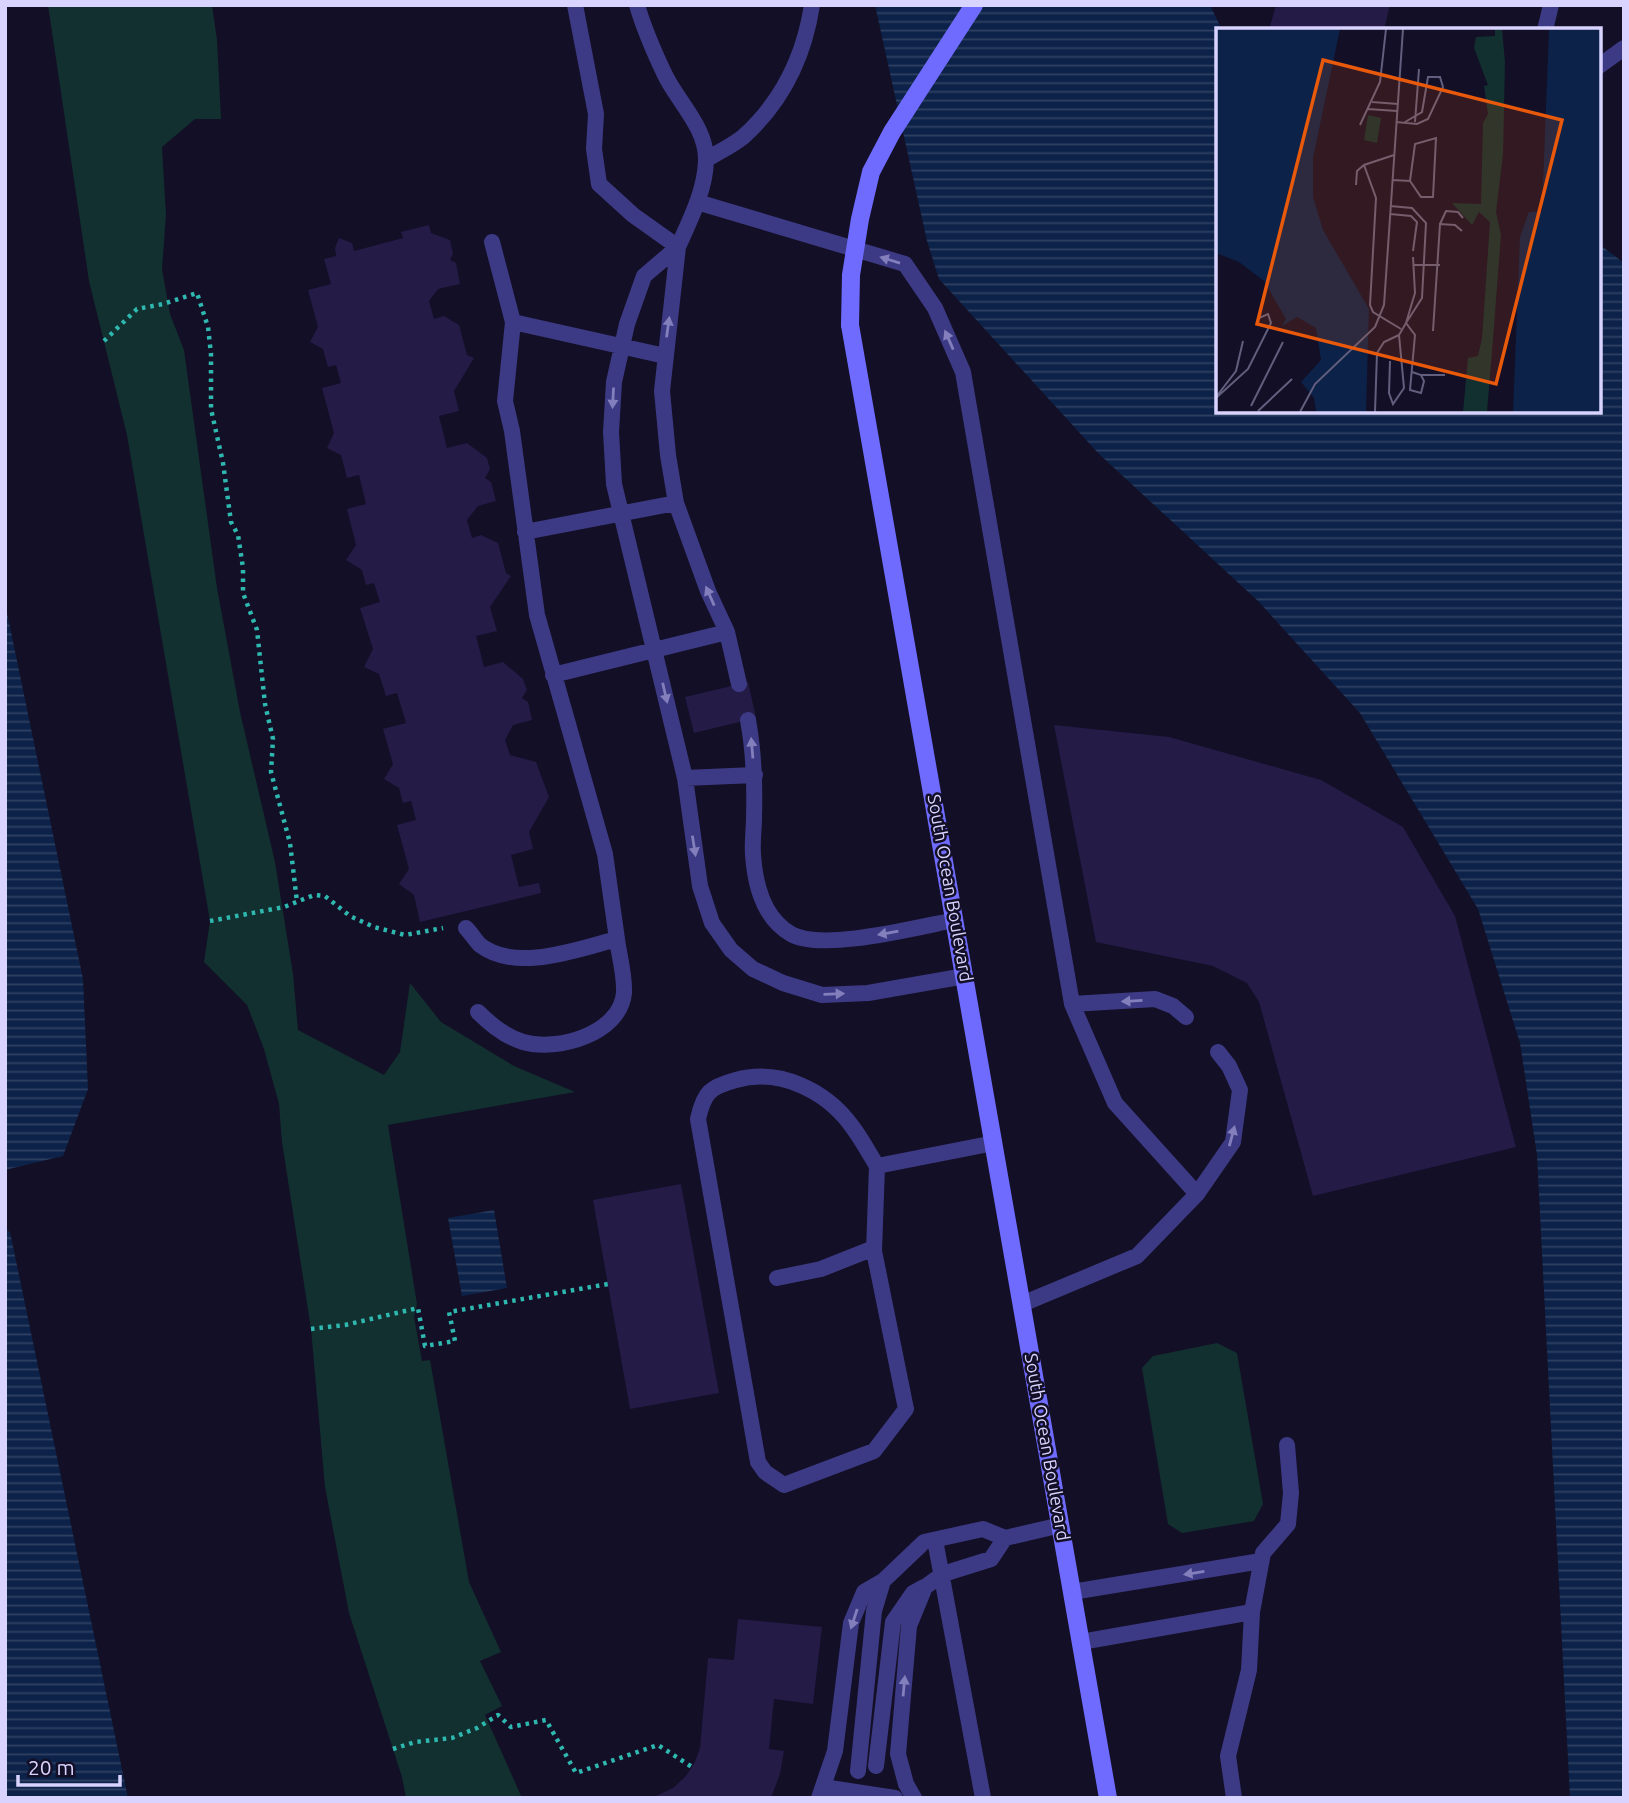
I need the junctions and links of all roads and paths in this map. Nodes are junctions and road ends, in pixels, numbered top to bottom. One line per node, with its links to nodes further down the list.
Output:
1 (575, 5): 12 (lane)
2 (637, 5): 9 (lane)
3 (811, 5): 9 (lane)
4 (974, 5): 28 (main road, South Ocean Boulevard, bridge)
5 (1551, 5): 6 (lane)
6 (1545, 28)
7 (1624, 48): 8 (lane)
8 (1601, 65)
9 (706, 160): 10 (lane)
10 (697, 202): 12 (lane); 33 (lane, one-way to 10)
11 (492, 242): 13 (lane)
12 (678, 247): 15 (lane); 16 (lane, one-way to 12)
13 (513, 322): 15 (lane); 19 (lane)
14 (104, 341): 27 (path)
15 (622, 346): 16 (lane); 18 (lane, one-way to 18)
16 (665, 356): 17 (lane)
17 (677, 503): 18 (lane); 20 (lane, one-way to 17)
18 (621, 515): 19 (lane); 21 (lane)
19 (525, 532): 22 (lane)
20 (727, 632): 21 (lane); 23 (lane)
21 (654, 650): 22 (lane); 26 (lane, one-way to 26)
22 (553, 675): 31 (lane)
23 (739, 684)
24 (748, 720): 25 (lane, one-way to 24)
25 (755, 775): 26 (lane); 28 (lane, one-way to 25)
26 (685, 778): 32 (lane, one-way to 32)
27 (297, 902): 29 (path); 30 (path)
28 (955, 920): 32 (main road, South Ocean Boulevard)
29 (210, 921)
30 (466, 928): 31 (lane)
31 (617, 939): 34 (lane)
32 (965, 976): 37 (main road, South Ocean Boulevard)
33 (1072, 1004): 35 (lane, one-way to 33); 39 (lane)
34 (478, 1012)
35 (1186, 1017)
36 (1219, 1052): 39 (lane, one-way to 36)
37 (994, 1143): 38 (lane); 43 (main road, South Ocean Boulevard)
38 (877, 1167): 40 (lane); 40 (lane)
39 (1197, 1194): 43 (lane)
40 (874, 1248): 41 (lane)
41 (777, 1278)
42 (608, 1284): 44 (path)
43 (1022, 1304): 46 (main road, South Ocean Boulevard)
44 (311, 1329)
45 (1287, 1445): 49 (lane)
46 (1061, 1525): 47 (lane); 53 (main road, South Ocean Boulevard)
47 (1005, 1538): 48 (lane); 50 (lane)
48 (935, 1540): 50 (lane); 51 (lane)
49 (1261, 1561): 53 (lane, one-way to 53); 54 (lane)
50 (943, 1574): 52 (lane); 63 (lane)
51 (883, 1581): 59 (lane); 60 (lane, one-way to 60)
52 (925, 1587): 57 (lane); 62 (lane, one-way to 52)
53 (1072, 1592): 55 (main road, South Ocean Boulevard)
54 (1252, 1612): 55 (lane); 65 (lane)
55 (1081, 1642): 64 (main road, South Ocean Boulevard)
56 (393, 1749): 58 (path)
57 (876, 1766)
58 (692, 1767)
59 (858, 1771)
60 (821, 1793): 61 (lane)
61 (895, 1798)
62 (914, 1798)
63 (983, 1798)
64 (1108, 1798)
65 (1234, 1798)

